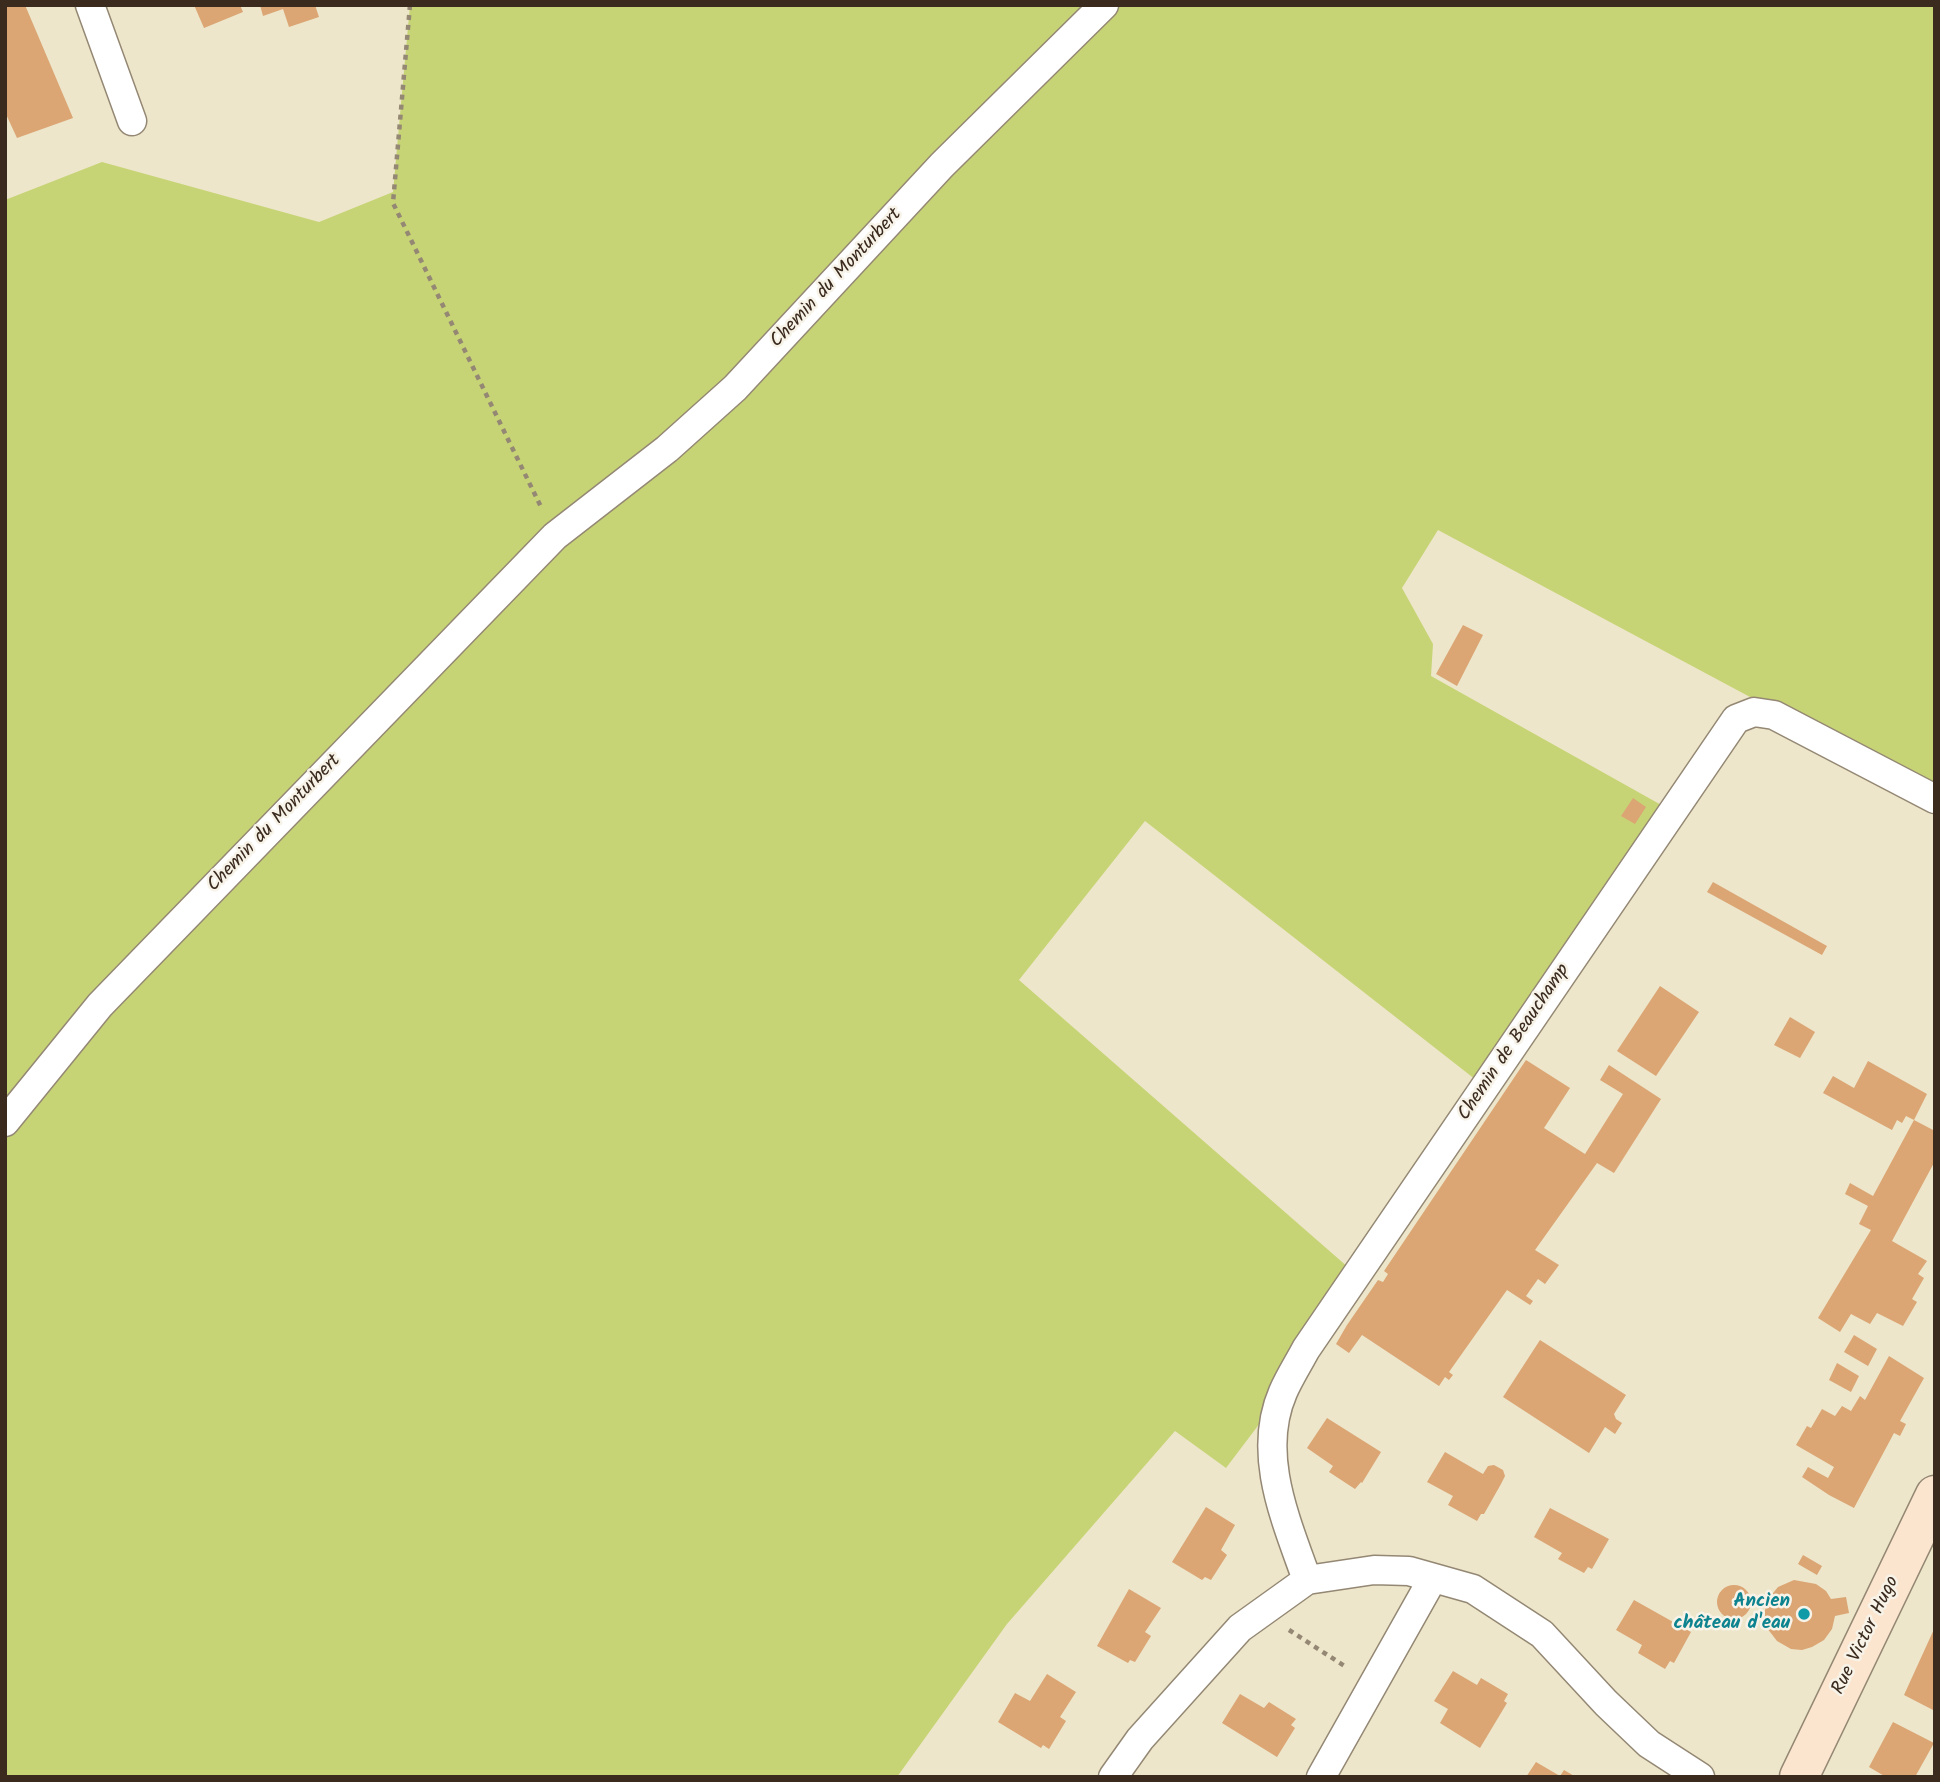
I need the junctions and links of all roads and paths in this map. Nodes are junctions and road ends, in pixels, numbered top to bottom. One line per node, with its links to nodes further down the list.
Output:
1 (90, 5): 4 (street)
2 (410, 5): 5 (path)
3 (1104, 5): 5 (street, Chemin du Monturbert)
4 (132, 121)
5 (555, 536): 7 (street, Chemin du Monturbert)
6 (1935, 799): 10 (street, Chemin de Beauchamp)
7 (5, 1122)
8 (1935, 1495): 16 (main road, Rue Victor Hugo)
9 (1433, 1578): 10 (street); 12 (street); 15 (street)
10 (1307, 1580): 11 (street)
11 (1262, 1612): 12 (path); 13 (street)
12 (1373, 1684): 14 (street)
13 (1113, 1777)
14 (1321, 1777)
15 (1700, 1777)
16 (1799, 1777)

